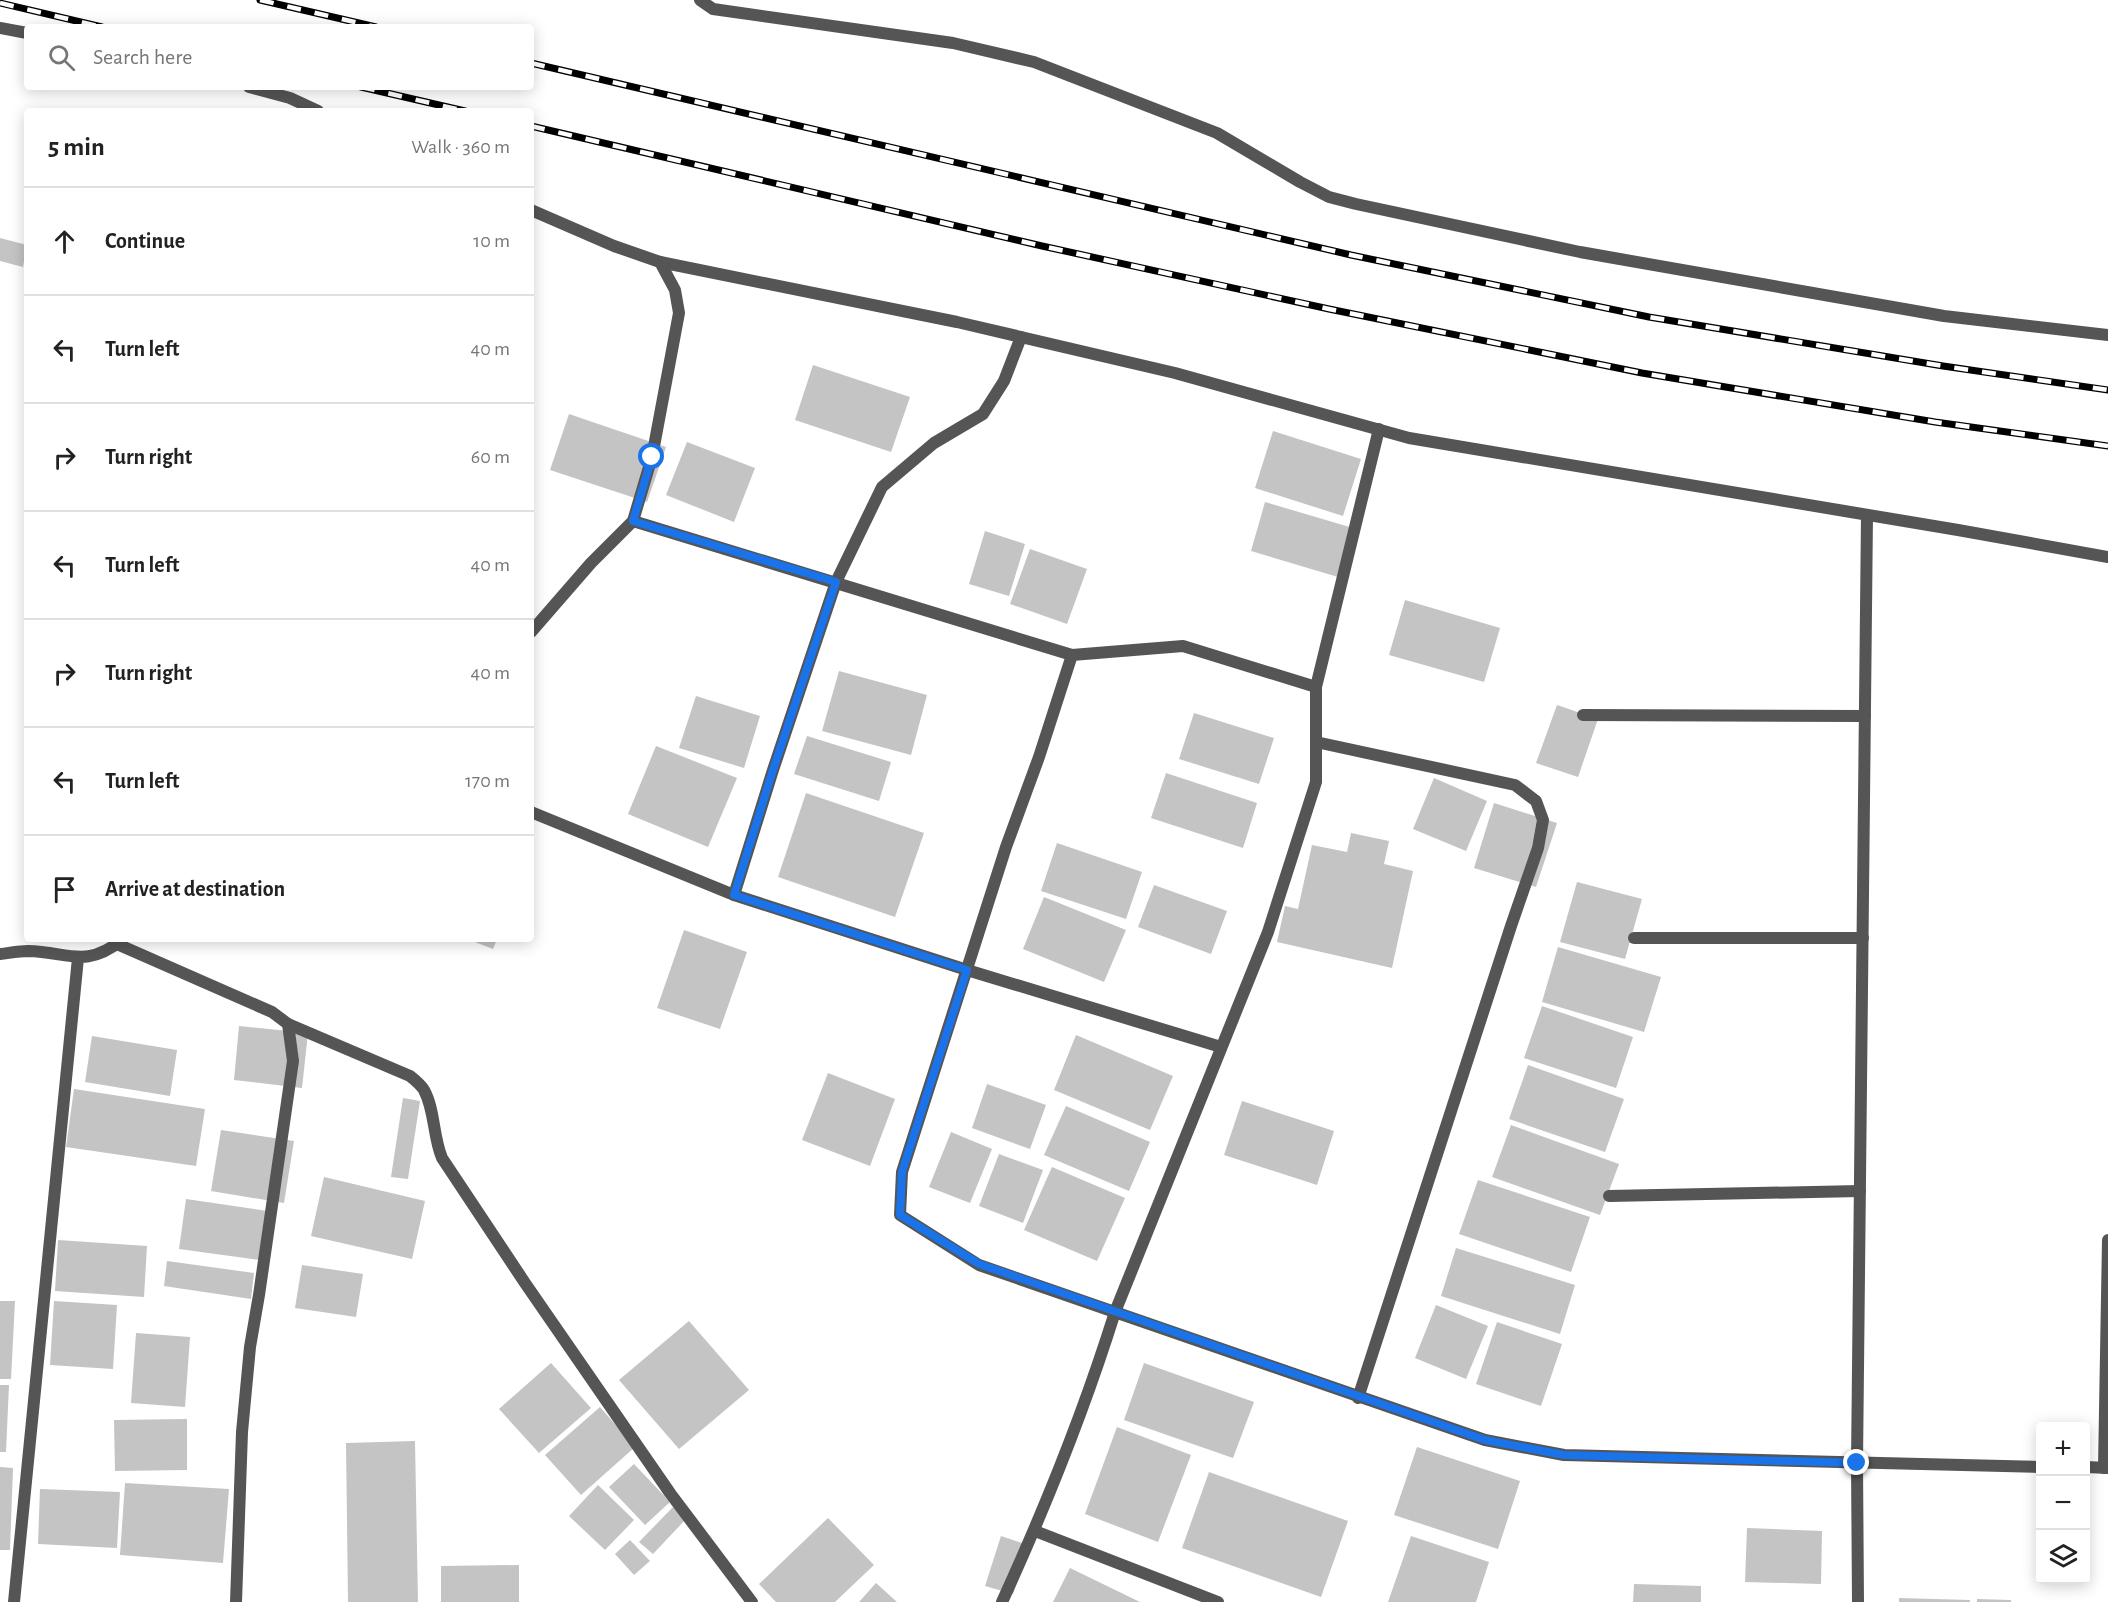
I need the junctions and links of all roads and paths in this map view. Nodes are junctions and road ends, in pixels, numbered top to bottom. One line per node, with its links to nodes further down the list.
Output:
1 (700, 0): 8 (street)
2 (0, 28): 3 (street)
3 (24, 32)
4 (260, 90): 5 (street)
5 (312, 108)
6 (534, 211): 7 (street)
7 (660, 262): 9 (street); 12 (street)
8 (2108, 335)
9 (1021, 338): 10 (street); 14 (street)
10 (1379, 429): 11 (street); 17 (street)
11 (1867, 515): 13 (street); 19 (street)
12 (633, 521): 14 (street); 15 (street)
13 (2108, 557)
14 (836, 582): 16 (street); 22 (street)
15 (534, 629)
16 (1072, 655): 17 (street); 28 (street)
17 (1316, 687): 20 (street)
18 (1582, 715): 19 (street)
19 (1865, 716): 24 (street)
20 (1316, 742): 30 (street); 35 (street)
21 (534, 813): 22 (street)
22 (734, 895): 28 (street)
23 (1634, 938): 24 (street)
24 (1863, 938): 31 (street)
25 (121, 942): 27 (street); 29 (street)
26 (0, 954): 27 (street)
27 (78, 958): 41 (street)
28 (967, 970): 30 (street); 34 (street)
29 (288, 1024): 42 (street); 43 (street)
30 (1221, 1047): 34 (street)
31 (1860, 1191): 32 (street); 36 (street)
32 (1609, 1196)
33 (2108, 1240): 39 (street)
34 (1115, 1312): 35 (street); 40 (street)
35 (1358, 1398): 36 (street)
36 (1857, 1463): 37 (street); 46 (street)
37 (2036, 1467)
38 (2090, 1467): 39 (street)
39 (2106, 1468)
40 (1035, 1531): 44 (street); 45 (street)
41 (14, 1602)
42 (236, 1602)
43 (752, 1602)
44 (1002, 1602)
45 (1218, 1602)
46 (1858, 1602)

